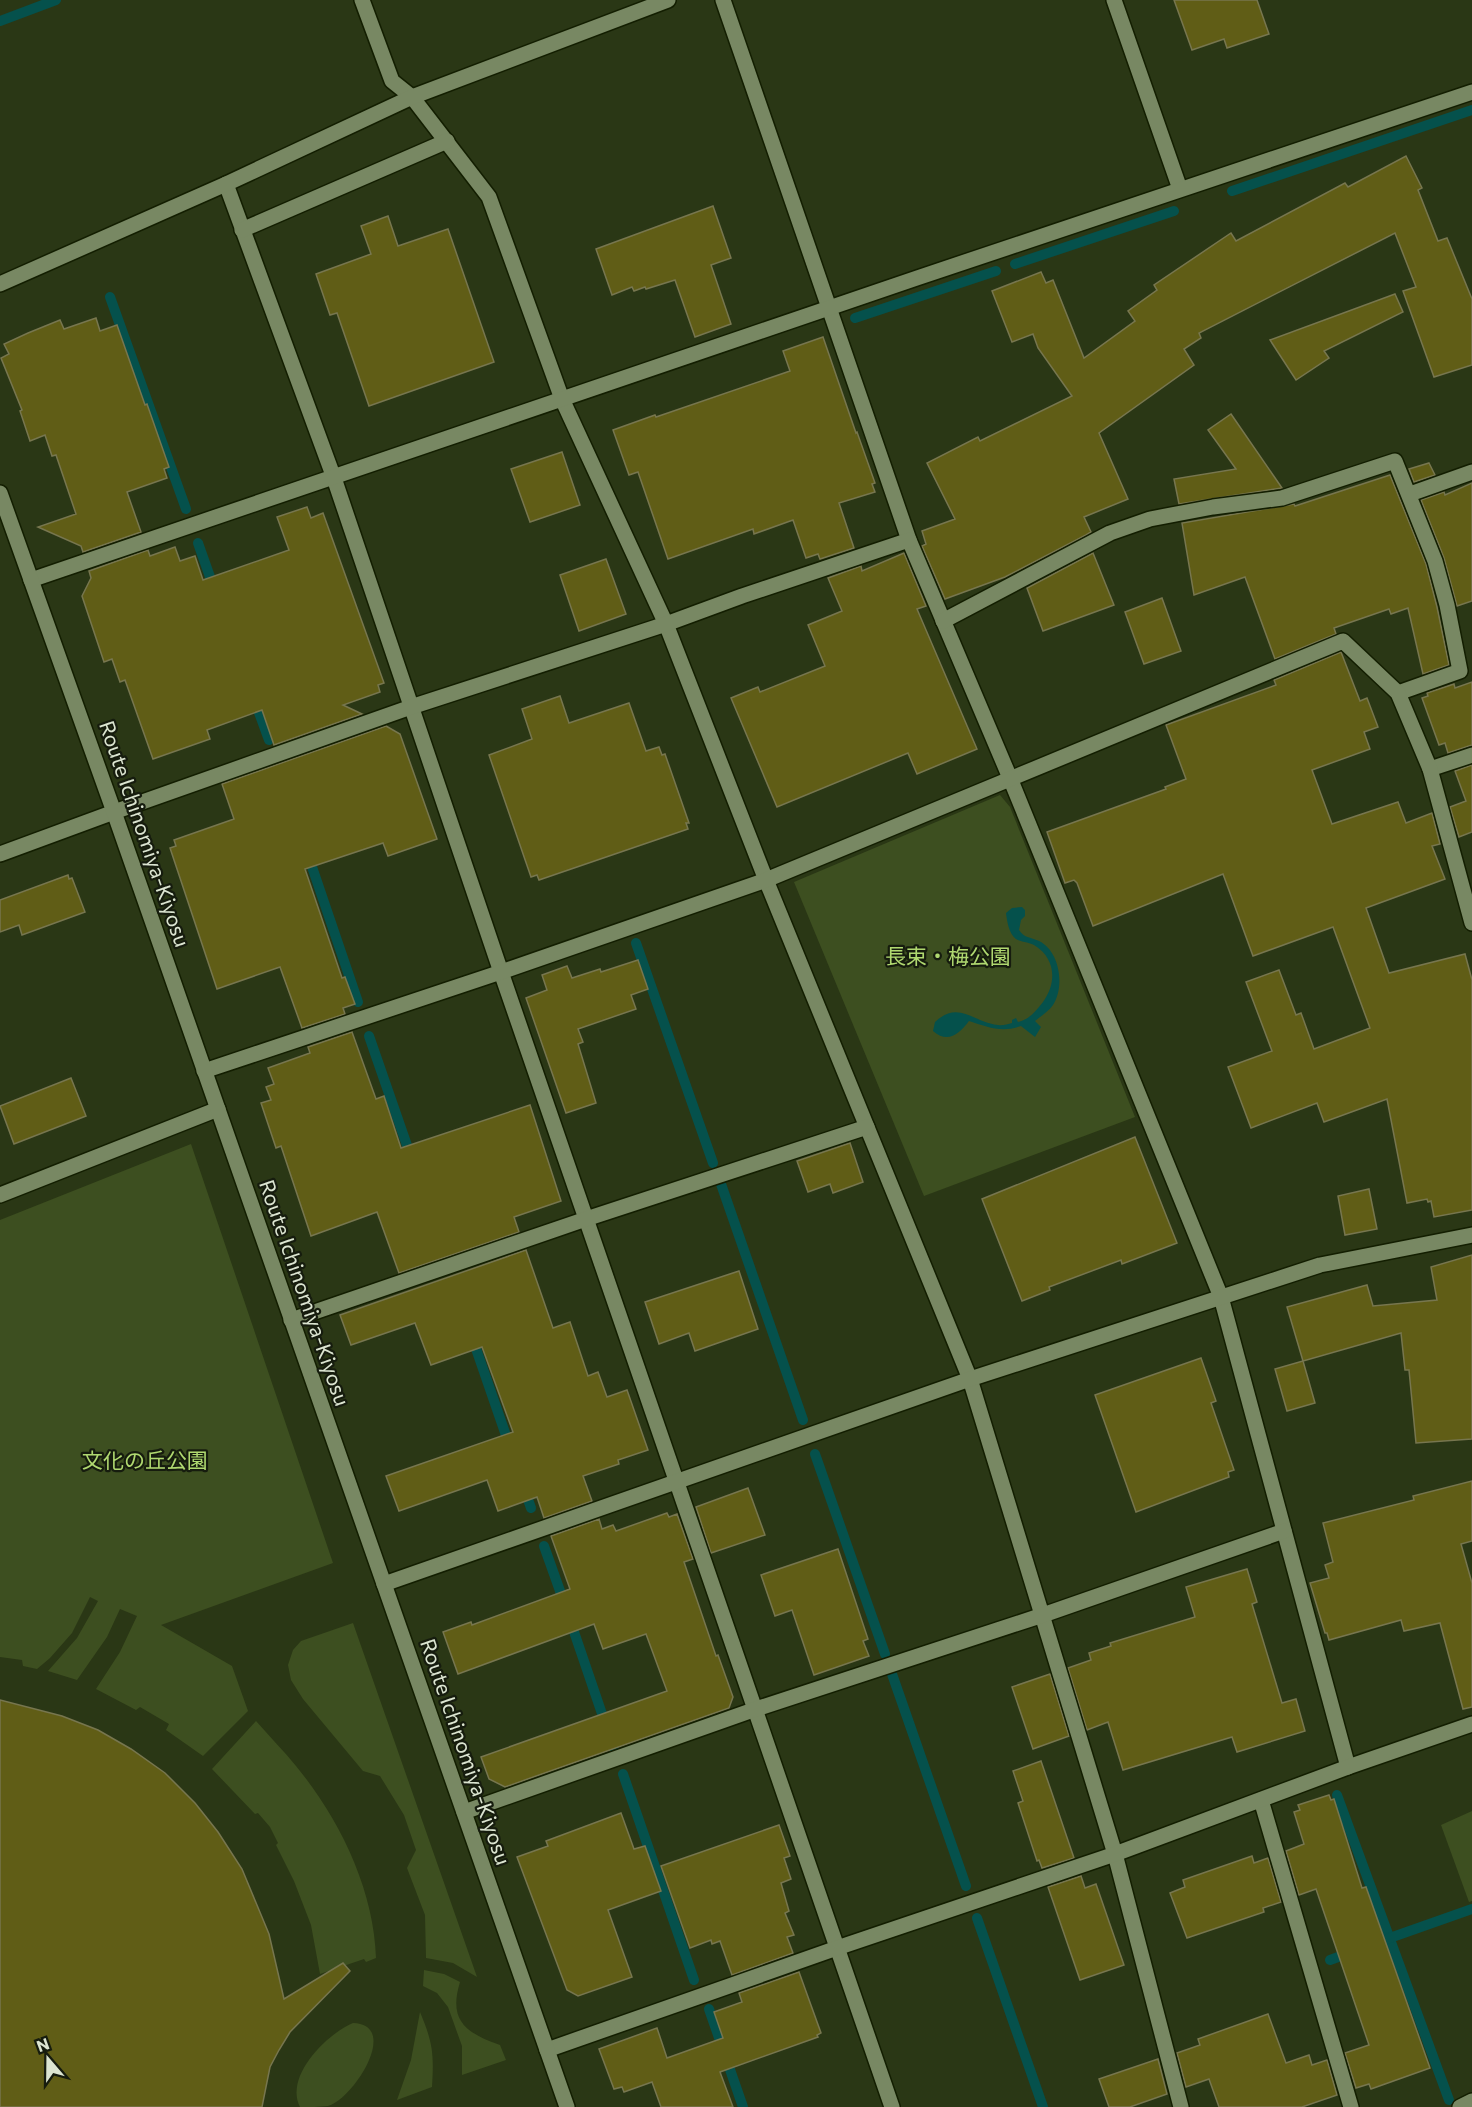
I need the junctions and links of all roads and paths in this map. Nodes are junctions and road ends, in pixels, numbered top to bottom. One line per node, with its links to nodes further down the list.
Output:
1 (362, 0): 6 (street)
2 (668, 0): 6 (street)
3 (723, 0): 12 (street)
4 (1114, 0): 9 (street)
5 (1472, 92): 9 (street)
6 (412, 96): 7 (street); 8 (street)
7 (447, 141): 10 (street); 13 (street)
8 (226, 184): 10 (street); 11 (street)
9 (1180, 189): 12 (street)
10 (242, 230): 15 (street)
11 (0, 284)
12 (828, 308): 13 (street); 18 (street)
13 (562, 399): 15 (street); 21 (street)
14 (1472, 472): 17 (street)
15 (334, 478): 19 (street); 23 (street)
16 (0, 493): 19 (street, Route Ichinomiya-Kiyosu)
17 (1410, 494): 20 (street); 22 (street)
18 (909, 540): 20 (street); 21 (street)
19 (31, 580): 27 (street, Route Ichinomiya-Kiyosu)
20 (944, 621): 26 (street)
21 (666, 624): 23 (street); 29 (street)
22 (1398, 693): 25 (street); 26 (street)
23 (411, 706): 27 (street); 31 (street)
24 (1472, 754): 25 (street)
25 (1430, 769): 30 (street)
26 (1010, 778): 29 (street); 38 (street)
27 (114, 812): 28 (street); 32 (street, Route Ichinomiya-Kiyosu)
28 (0, 854)
29 (766, 880): 31 (street); 34 (street)
30 (1472, 923)
31 (501, 972): 32 (street); 36 (street)
32 (204, 1071): 33 (street, Route Ichinomiya-Kiyosu)
33 (218, 1109): 35 (street); 39 (street, Route Ichinomiya-Kiyosu)
34 (867, 1127): 36 (street); 40 (street)
35 (0, 1195)
36 (586, 1219): 39 (street); 41 (street)
37 (1472, 1235): 38 (street)
38 (1221, 1297): 40 (street); 42 (street)
39 (291, 1320): 43 (street, Route Ichinomiya-Kiyosu)
40 (970, 1379): 41 (street); 44 (street)
41 (677, 1481): 43 (street); 45 (street)
42 (1284, 1531): 44 (street); 47 (street)
43 (384, 1584): 49 (street, Route Ichinomiya-Kiyosu)
44 (1043, 1615): 45 (street); 50 (street)
45 (756, 1708): 49 (street); 51 (street)
46 (1472, 1724): 47 (street)
47 (1348, 1767): 48 (street)
48 (1261, 1800): 50 (street); 57 (street)
49 (464, 1812): 52 (street, Route Ichinomiya-Kiyosu)
50 (1115, 1854): 51 (street); 56 (street)
51 (837, 1948): 52 (street); 55 (street)
52 (547, 2050): 54 (street, Route Ichinomiya-Kiyosu)
53 (1472, 2102): 58 (street)
54 (567, 2107)
55 (892, 2107)
56 (1181, 2107)
57 (1351, 2107)
58 (1460, 2107)

